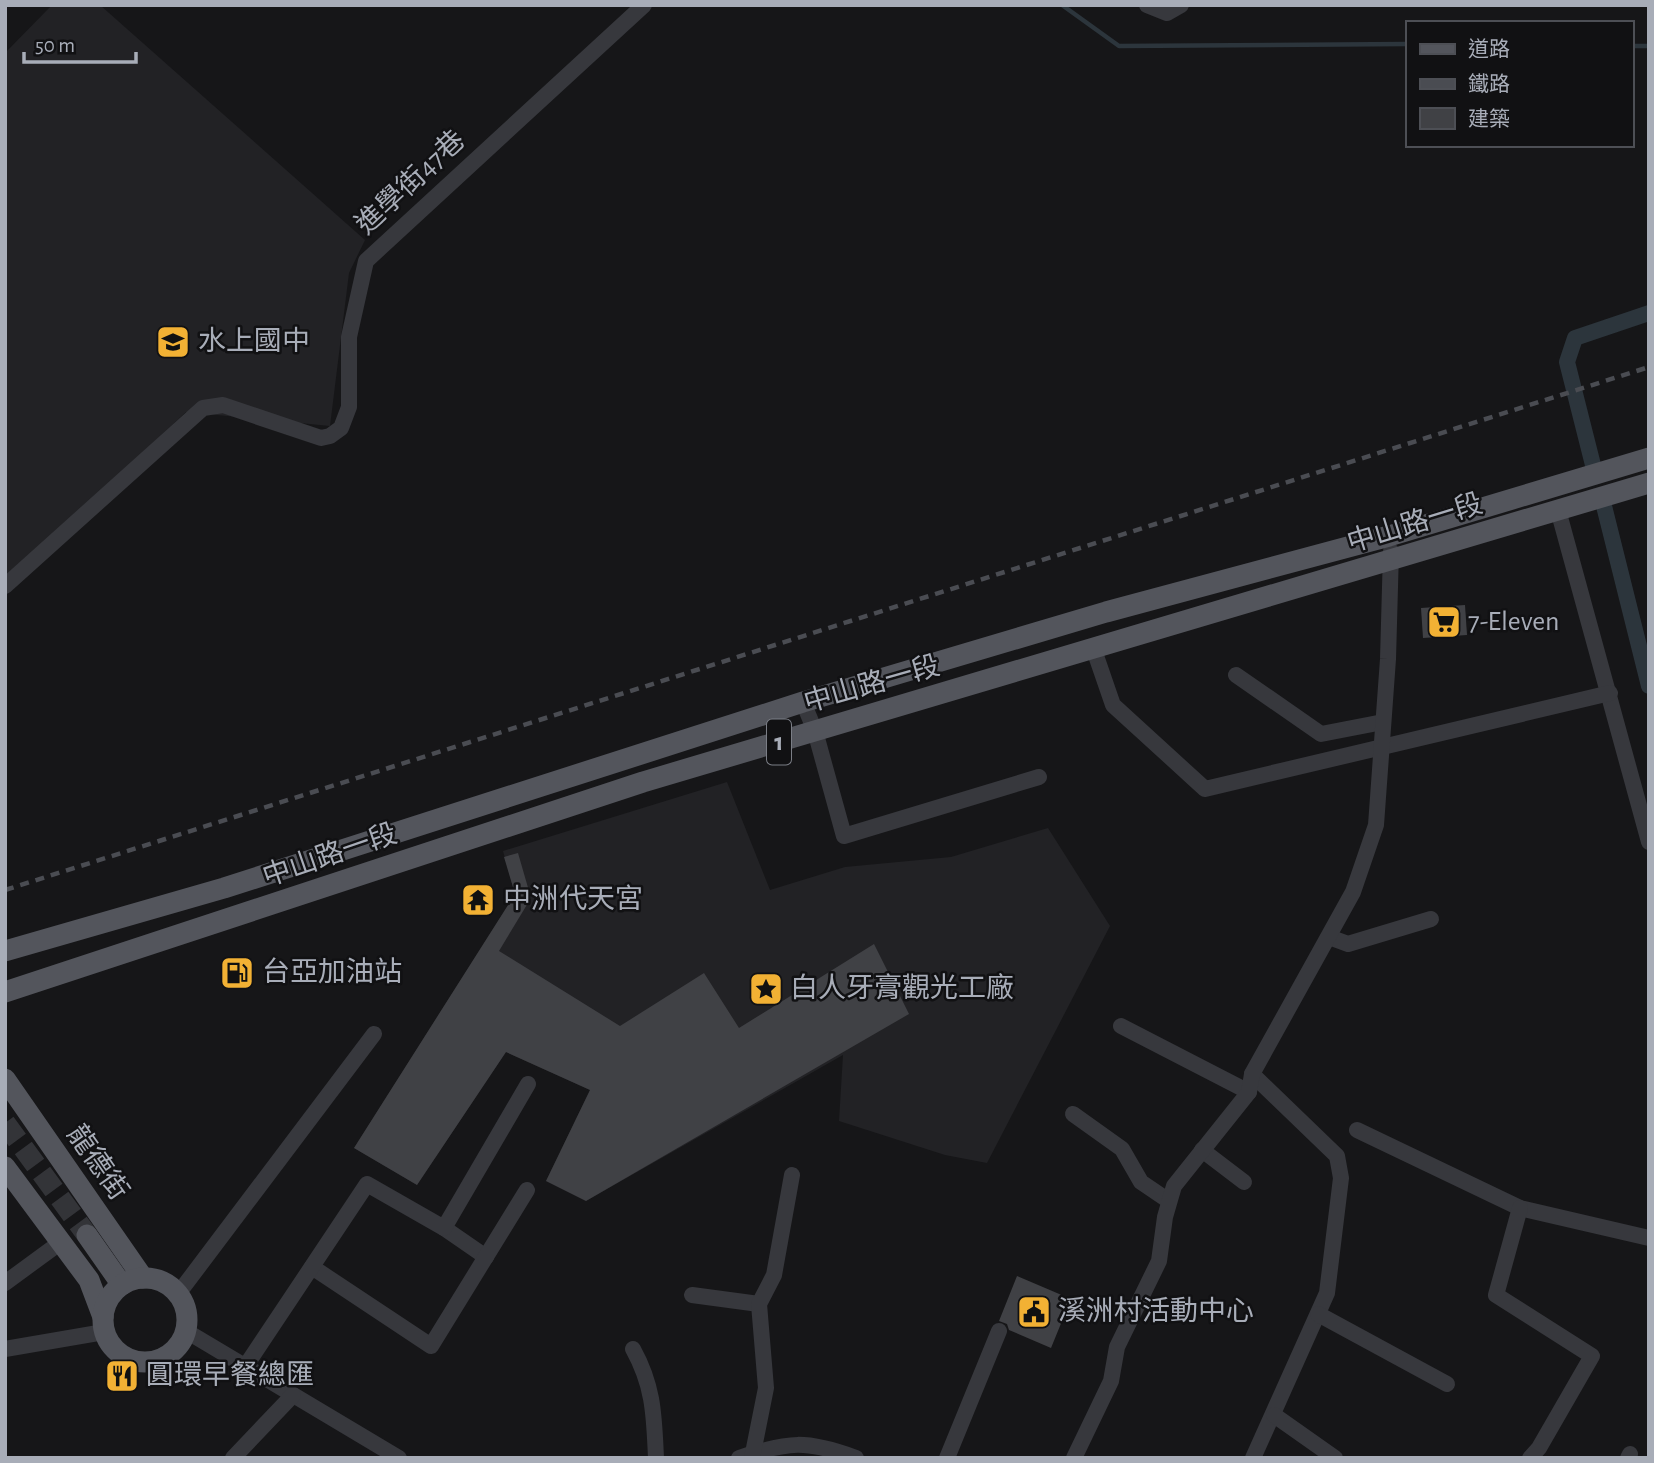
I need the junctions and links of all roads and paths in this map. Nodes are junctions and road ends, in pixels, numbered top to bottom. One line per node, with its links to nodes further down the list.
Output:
1 (644, 5): 9 (street, 進學街47巷)
2 (1147, 5): 3 (street)
3 (1181, 5)
4 (1649, 458): 7 (main road, 中山路一段 / 1)
5 (1649, 483): 6 (main road, 1)
6 (1558, 510): 8 (main road, 中山路一段 / 1); 12 (street)
7 (1389, 536): 8 (street); 13 (main road, 中山路一段 / 1)
8 (1392, 561): 10 (main road, 中山路一段 / 1); 14 (street)
9 (5, 586)
10 (1093, 647): 15 (main road, 中山路一段 / 1); 16 (street)
11 (1236, 675): 14 (street)
12 (1610, 693): 16 (street); 18 (street)
13 (803, 702): 15 (street); 19 (main road, 中山路一段 / 1)
14 (1383, 722): 16 (street)
15 (815, 731): 17 (street); 20 (main road, 中山路一段 / 1)
16 (1381, 749): 22 (street)
17 (1039, 777)
18 (1649, 842)
19 (224, 888): 20 (main road); 23 (main road, 中山路一段 / 1)
20 (230, 919): 24 (main road, 中山路一段 / 1)
21 (1431, 919): 22 (street)
22 (1329, 937): 27 (street)
23 (5, 951)
24 (5, 992)
25 (1121, 1026): 30 (street)
26 (374, 1034): 49 (street)
27 (1252, 1074): 30 (street); 52 (street)
28 (5, 1079): 46 (main road, 龍德街)
29 (528, 1084): 40 (street)
30 (1249, 1092): 33 (street)
31 (1073, 1114): 38 (street)
32 (1357, 1130): 39 (street)
33 (1202, 1150): 36 (street); 38 (street)
34 (5, 1167): 43 (main road)
35 (792, 1175): 51 (street)
36 (1244, 1182)
37 (527, 1190): 44 (street)
38 (1170, 1201): 69 (street)
39 (1520, 1208): 42 (street); 72 (street)
40 (444, 1228): 44 (street); 45 (street)
41 (87, 1235): 48 (main road)
42 (1649, 1238)
43 (61, 1242): 47 (street); 53 (main road)
44 (485, 1256): 45 (street)
45 (312, 1267): 58 (street)
46 (143, 1278): 48 (main road); 49 (main road)
47 (5, 1283)
48 (122, 1285): 53 (main road)
49 (178, 1294): 54 (main road)
50 (692, 1295): 51 (street)
51 (759, 1304): 63 (street)
52 (1318, 1314): 59 (street); 61 (street)
53 (104, 1324): 54 (main road); 56 (street)
54 (186, 1331): 58 (street)
55 (999, 1331): 68 (street)
56 (5, 1349)
57 (633, 1349): 66 (street)
58 (245, 1367): 60 (street)
59 (1447, 1384)
60 (293, 1395): 62 (street); 64 (street)
61 (1274, 1415): 70 (street); 71 (street)
62 (381, 1453): 65 (street)
63 (748, 1456): 67 (street)
64 (233, 1458)
65 (399, 1458)
66 (656, 1458)
67 (856, 1458)
68 (947, 1458)
69 (1074, 1458)
70 (1253, 1458)
71 (1335, 1458)
72 (1530, 1458)

